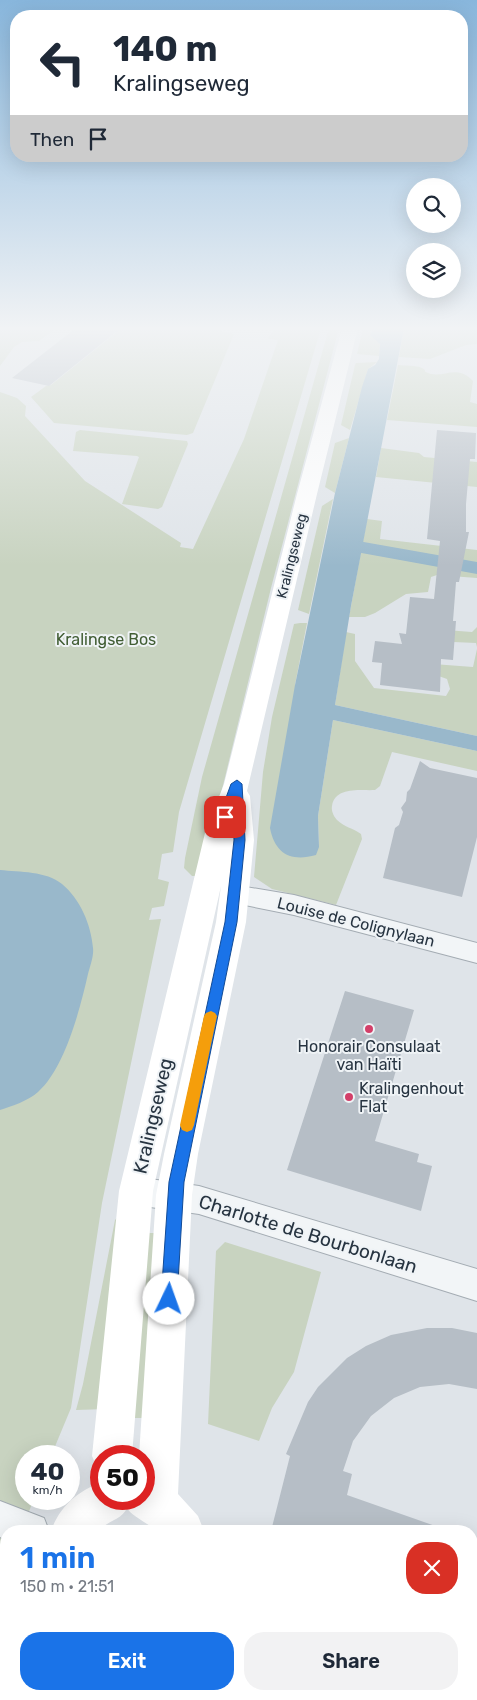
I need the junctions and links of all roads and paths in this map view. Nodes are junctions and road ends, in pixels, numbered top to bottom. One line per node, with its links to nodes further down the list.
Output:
1 (329, 407): 2 (main road, Kralingseweg)
2 (220, 892): 3 (street, Louise de Colignylaan); 4 (main road, Kralingseweg); 5 (main road, Kralingseweg)
3 (477, 953)
4 (136, 1191): 5 (street, Charlotte de Bourbonlaan); 7 (main road, Kralingseweg)
5 (174, 1195): 6 (street, Charlotte de Bourbonlaan); 9 (main road, Kralingseweg)
6 (477, 1285)
7 (113, 1445)
8 (90, 1509): 10 (main road)
9 (161, 1511)
10 (77, 1525)

